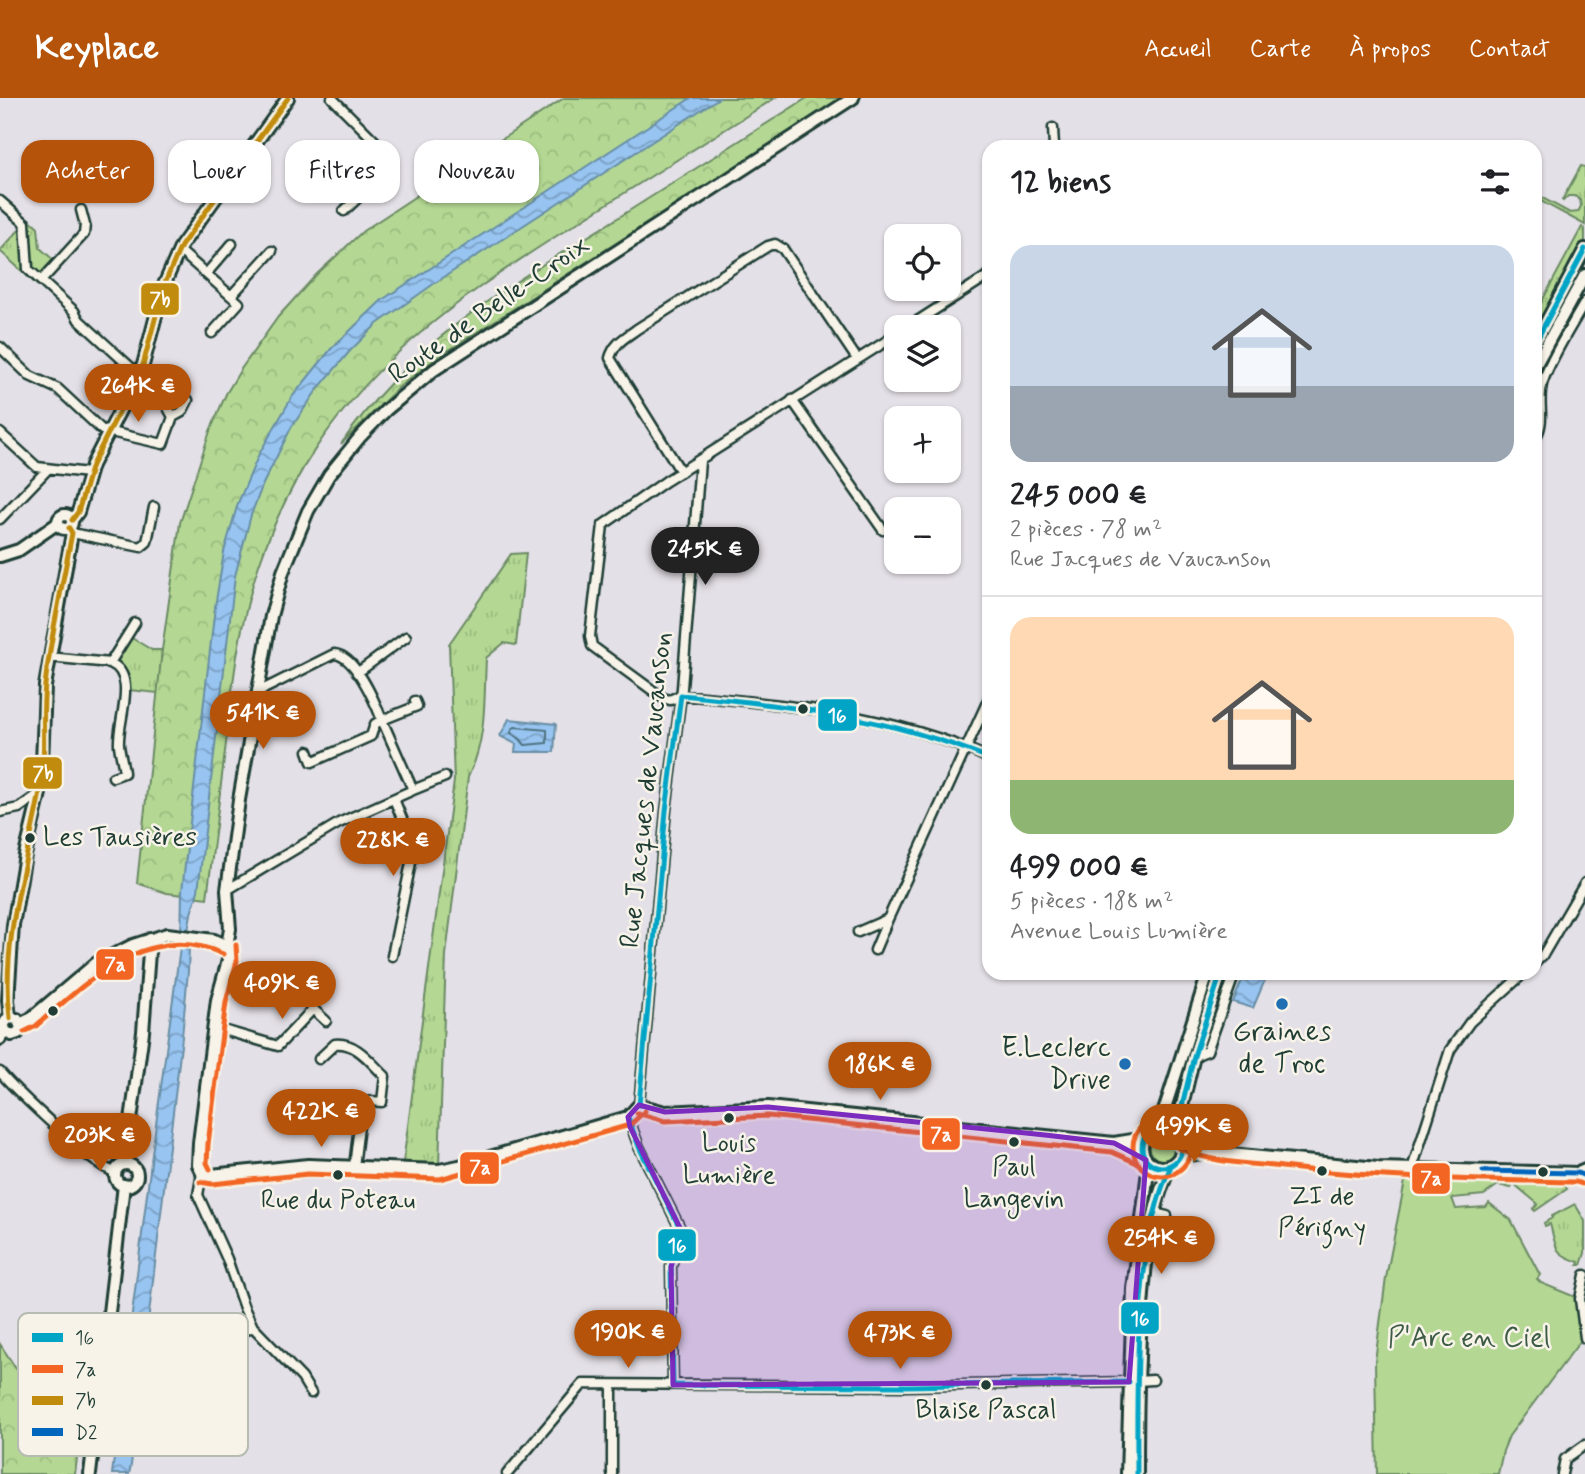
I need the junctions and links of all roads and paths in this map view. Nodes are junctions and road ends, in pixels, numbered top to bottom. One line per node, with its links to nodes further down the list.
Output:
1 (288, 98): 11 (street)
2 (332, 98): 8 (street)
3 (853, 98): 46 (street, Route de Belle-Croix)
4 (1053, 128): 5 (street)
5 (1054, 140)
6 (0, 201): 16 (street)
7 (81, 210): 16 (street)
8 (344, 211)
9 (232, 244): 13 (street)
10 (1585, 249): 20 (street)
11 (179, 250): 13 (street); 26 (street)
12 (272, 251): 17 (street)
13 (206, 274): 17 (street)
14 (1585, 275): 24 (street)
15 (982, 279): 19 (street)
16 (41, 281): 26 (street)
17 (231, 296): 21 (street)
18 (1585, 302): 27 (street)
19 (927, 315)
20 (1542, 330)
21 (212, 333)
22 (884, 342): 25 (street)
23 (0, 347): 30 (street)
24 (1542, 353)
25 (857, 359): 28 (street); 34 (street)
26 (138, 374): 30 (street)
27 (1542, 387)
28 (792, 400): 32 (street); 39 (street)
29 (173, 417): 30 (street)
30 (108, 431): 35 (street)
31 (0, 433): 33 (street)
32 (700, 461): 34 (street); 47 (street, Rue Jacques de Vaucanson)
33 (48, 469): 35 (street); 37 (street)
34 (681, 472): 47 (street)
35 (89, 473): 38 (street)
36 (154, 507): 38 (street)
37 (0, 519)
38 (67, 524): 40 (street); 43 (street)
39 (883, 530)
40 (0, 555)
41 (135, 623): 44 (street)
42 (406, 637): 45 (street)
43 (49, 657): 44 (street); 57 (street)
44 (110, 663): 54 (street)
45 (357, 673): 46 (street); 50 (street)
46 (258, 692): 63 (street, Route de Belle-Croix)
47 (681, 695): 51 (street); 88 (street, Rue Jacques de Vaucanson)
48 (415, 701): 50 (street)
49 (982, 713): 51 (street)
50 (382, 720): 52 (street); 56 (street)
51 (966, 748): 53 (street); 64 (street)
52 (308, 751)
53 (982, 755)
54 (113, 777)
55 (445, 777): 56 (street)
56 (413, 790): 58 (street)
57 (40, 794): 59 (street); 61 (street)
58 (394, 799): 63 (street); 71 (street)
59 (19, 808): 60 (street); 61 (street)
60 (0, 812)
61 (36, 812): 73 (street)
62 (1585, 883): 72 (street)
63 (227, 890): 68 (street, Route de Belle-Croix)
64 (888, 919): 65 (street); 69 (street)
65 (858, 932)
66 (150, 939): 67 (street); 68 (street); 70 (street)
67 (133, 945): 70 (street); 81 (street)
68 (227, 946): 82 (street)
69 (875, 950)
70 (148, 955): 97 (street)
71 (392, 956)
72 (1542, 956)
73 (5, 962): 81 (street)
74 (1206, 980): 90 (street)
75 (1219, 980): 85 (street)
76 (1233, 980): 85 (street)
77 (1516, 980): 100 (street)
78 (303, 999): 79 (street)
79 (313, 1009): 80 (street); 82 (street)
80 (326, 1021)
81 (12, 1026): 83 (street); 84 (street)
82 (213, 1027): 102 (street)
83 (0, 1039)
84 (0, 1048)
85 (1194, 1056): 91 (street)
86 (319, 1059): 99 (street)
87 (0, 1072): 101 (street)
88 (639, 1105): 89 (street); 93 (street)
89 (628, 1117): 99 (street); 118 (street)
90 (1159, 1127): 91 (street); 92 (street)
91 (1180, 1137): 94 (street); 95 (street)
92 (1144, 1138): 93 (street); 96 (street)
93 (1114, 1143): 96 (street)
94 (1210, 1152): 95 (street); 100 (street)
95 (1181, 1156): 98 (street)
96 (1146, 1160): 98 (street); 116 (street)
97 (125, 1164): 101 (street); 104 (street)
98 (1171, 1166): 105 (street)
99 (354, 1167): 102 (street)
100 (1412, 1169): 103 (street)
101 (116, 1173): 104 (street)
102 (202, 1173): 110 (street)
103 (1583, 1173)
104 (124, 1185): 109 (street)
105 (1154, 1213): 106 (street); 116 (street)
106 (1167, 1216)
107 (1585, 1275): 108 (street)
108 (1583, 1310): 114 (street)
109 (109, 1313)
110 (246, 1313)
111 (248, 1318): 112 (street)
112 (253, 1327): 113 (street); 119 (street)
113 (248, 1329)
114 (1585, 1338)
115 (1153, 1380): 116 (street)
116 (1133, 1382): 118 (street); 125 (street); 126 (street)
117 (612, 1385): 118 (street); 123 (street); 124 (street)
118 (673, 1385)
119 (311, 1393)
120 (1585, 1445): 127 (street)
121 (92, 1456): 122 (street)
122 (90, 1474)
123 (507, 1474)
124 (612, 1474)
125 (1127, 1474)
126 (1137, 1474)
127 (1562, 1474)

